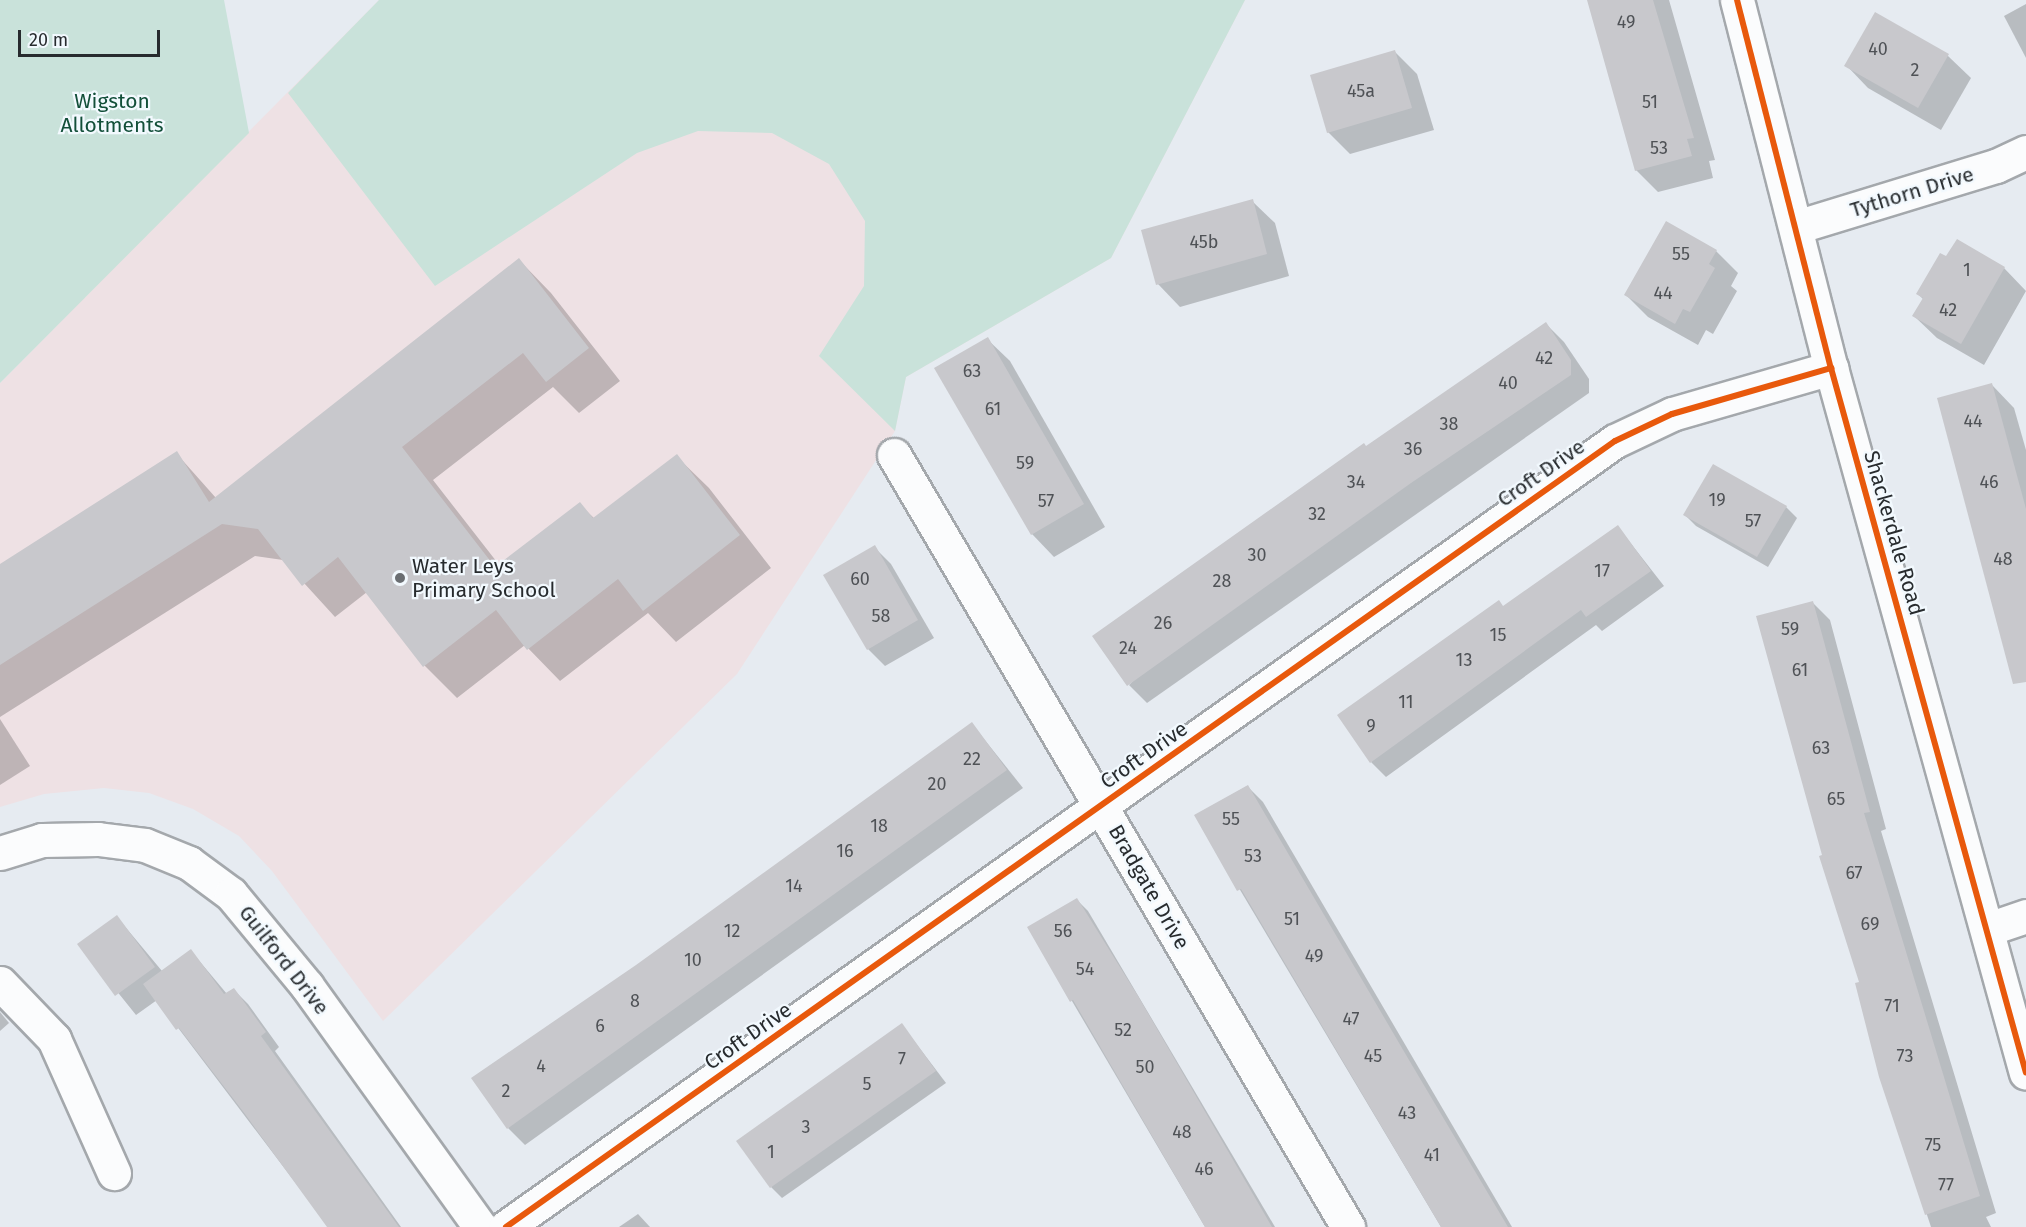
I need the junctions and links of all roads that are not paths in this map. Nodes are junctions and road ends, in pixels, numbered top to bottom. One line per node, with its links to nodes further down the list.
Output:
1 (1737, 0): 3 (street, Shackerdale Road)
2 (2026, 152): 3 (street, Tythorn Drive)
3 (1796, 227): 4 (street, Shackerdale Road)
4 (1831, 368): 6 (street, Croft Drive); 9 (street, Shackerdale Road)
5 (894, 455): 6 (street, Bradgate Drive)
6 (1101, 806): 14 (street, Croft Drive); 15 (street, Bradgate Drive)
7 (0, 853): 13 (street, Guilford Drive)
8 (2026, 916): 9 (street)
9 (1988, 929): 11 (street, Shackerdale Road)
10 (0, 984): 12 (street)
11 (2026, 1073)
12 (114, 1173)
13 (480, 1227)
14 (506, 1227)
15 (1348, 1227)

